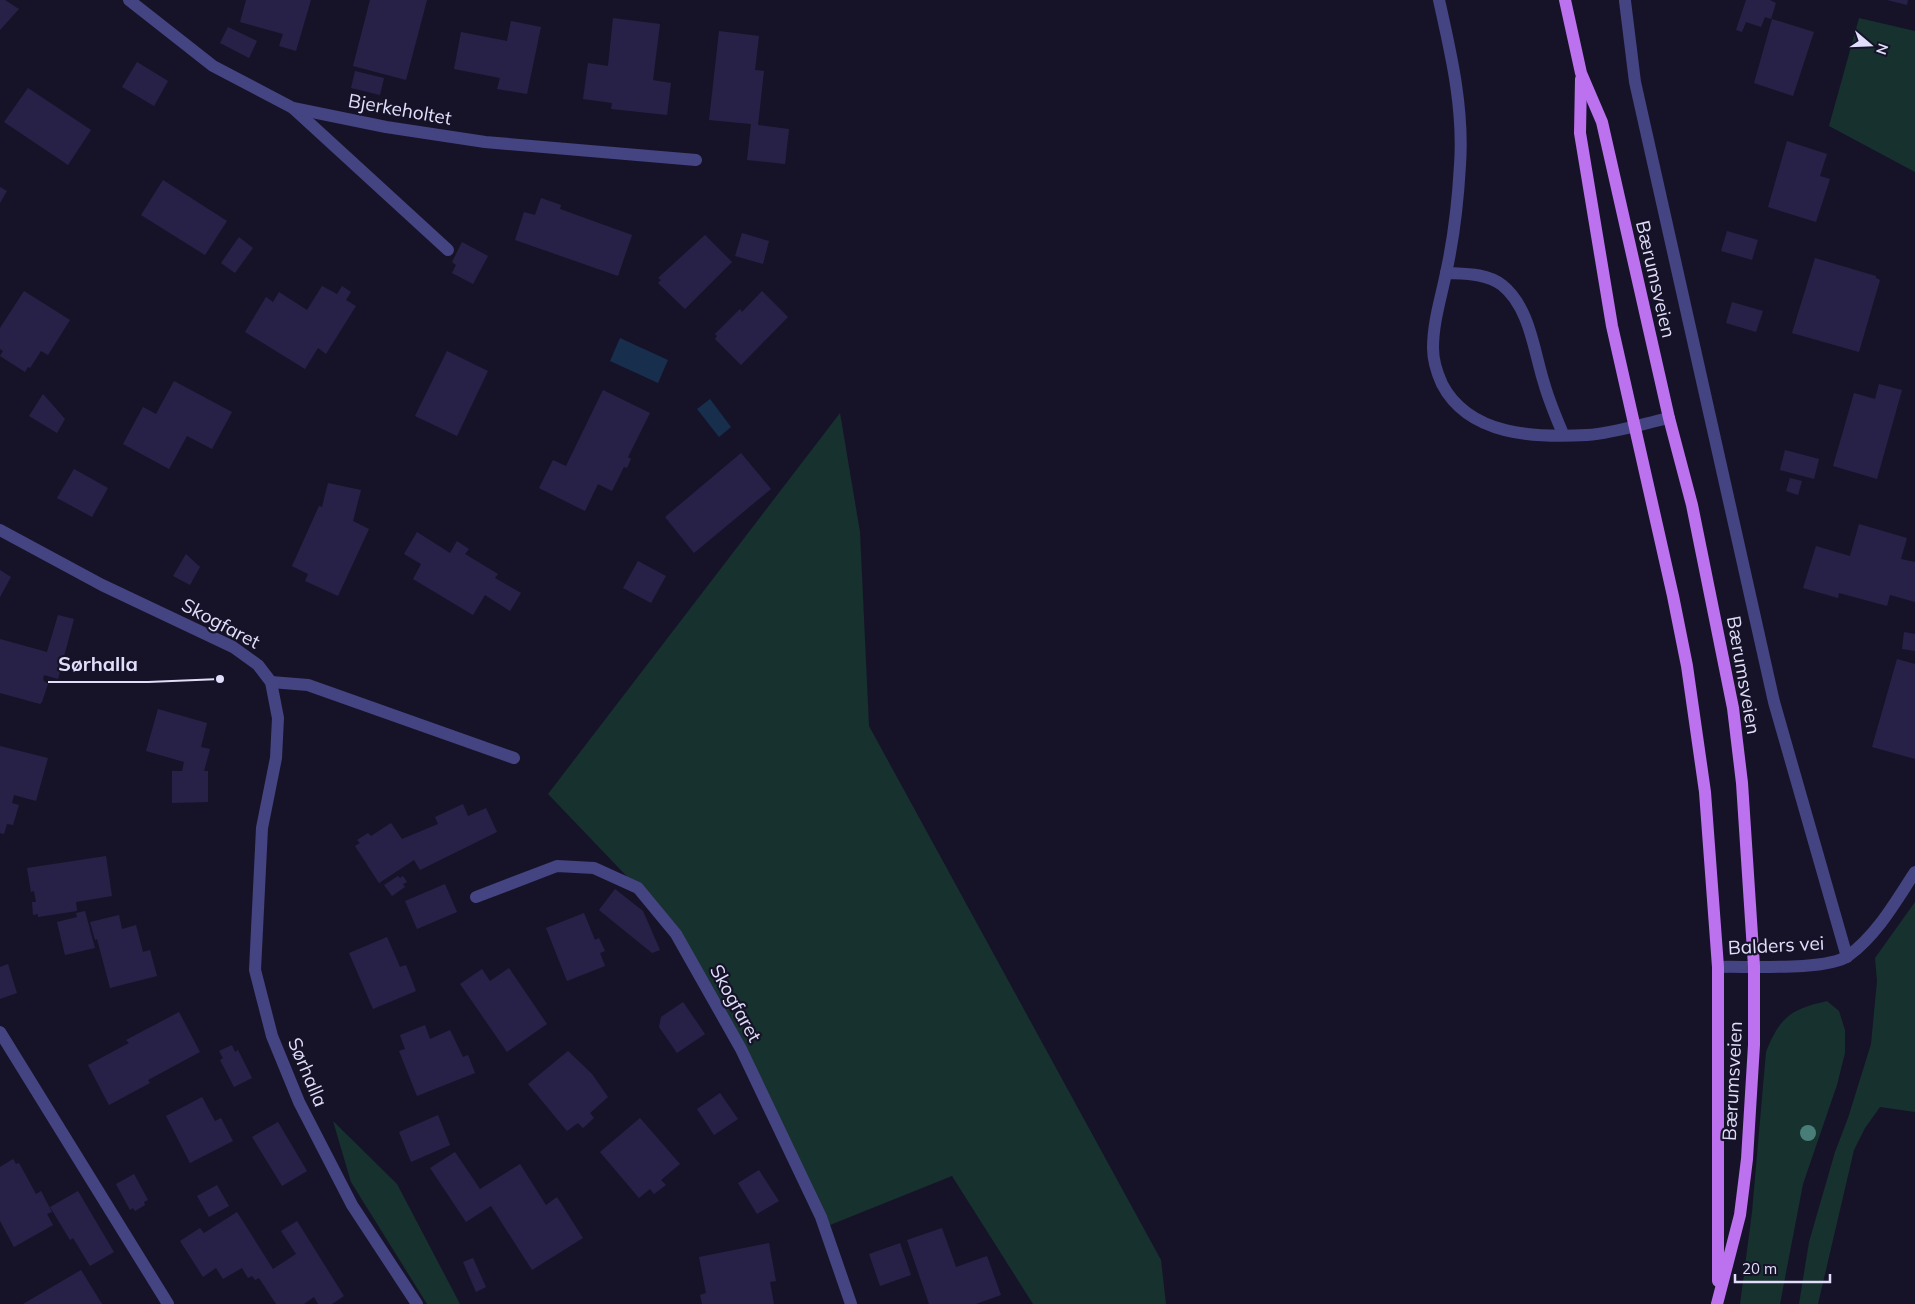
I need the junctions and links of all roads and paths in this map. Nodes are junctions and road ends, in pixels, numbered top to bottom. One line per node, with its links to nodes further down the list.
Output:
1 (129, 0): 6 (street, Bjerkeholtet)
2 (1439, 0): 9 (street)
3 (1565, 0): 5 (main road, Bærumsveien)
4 (1625, 1): 18 (street, Bærumsveien)
5 (1582, 73): 10 (main road, Bærumsveien); 11 (main road, Bærumsveien)
6 (294, 108): 7 (street, Bjerkeholtet); 8 (street)
7 (696, 160)
8 (448, 250)
9 (1446, 273): 12 (street); 12 (street)
10 (1668, 418): 11 (street); 19 (main road, Bærumsveien)
11 (1634, 426): 12 (street); 20 (main road, Bærumsveien)
12 (1562, 434)
13 (0, 530): 14 (street, Skogfaret)
14 (271, 682): 15 (street); 23 (street, Sørhalla)
15 (514, 758)
16 (1915, 872): 18 (street, Balders vei)
17 (476, 897): 25 (street, Skogfaret)
18 (1847, 957): 19 (street, Balders vei)
19 (1754, 966): 20 (street, Balders vei); 22 (main road, Bærumsveien)
20 (1718, 967): 22 (main road, Bærumsveien)
21 (0, 1032): 24 (street)
22 (1717, 1300)
23 (415, 1303)
24 (168, 1304)
25 (851, 1304)

